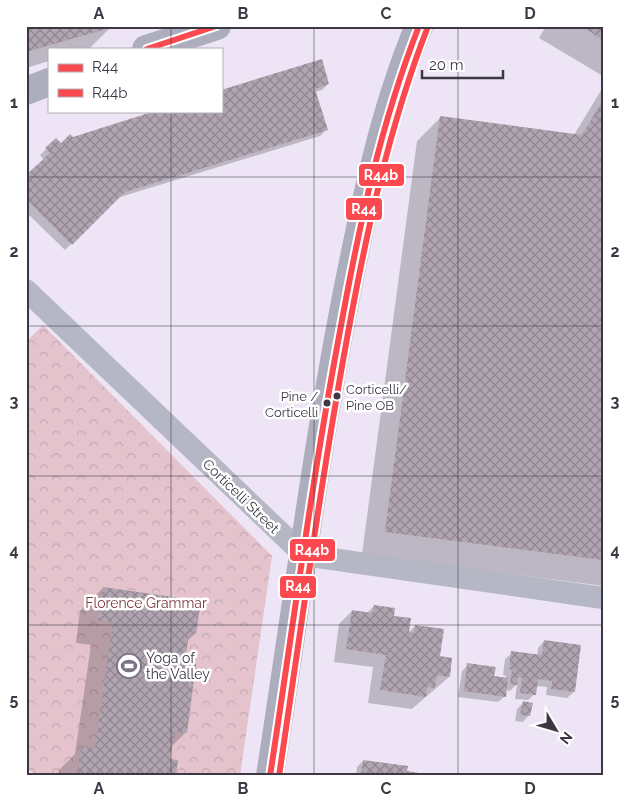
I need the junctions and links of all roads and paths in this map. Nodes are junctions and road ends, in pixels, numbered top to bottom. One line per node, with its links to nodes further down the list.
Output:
1 (217, 26): 3 (main road)
2 (419, 26): 7 (main road)
3 (149, 48)
4 (48, 82): 5 (main road)
5 (26, 91)
6 (26, 290): 7 (street, Corticelli Street)
7 (304, 555): 8 (street); 9 (main road)
8 (603, 598)
9 (270, 776)

